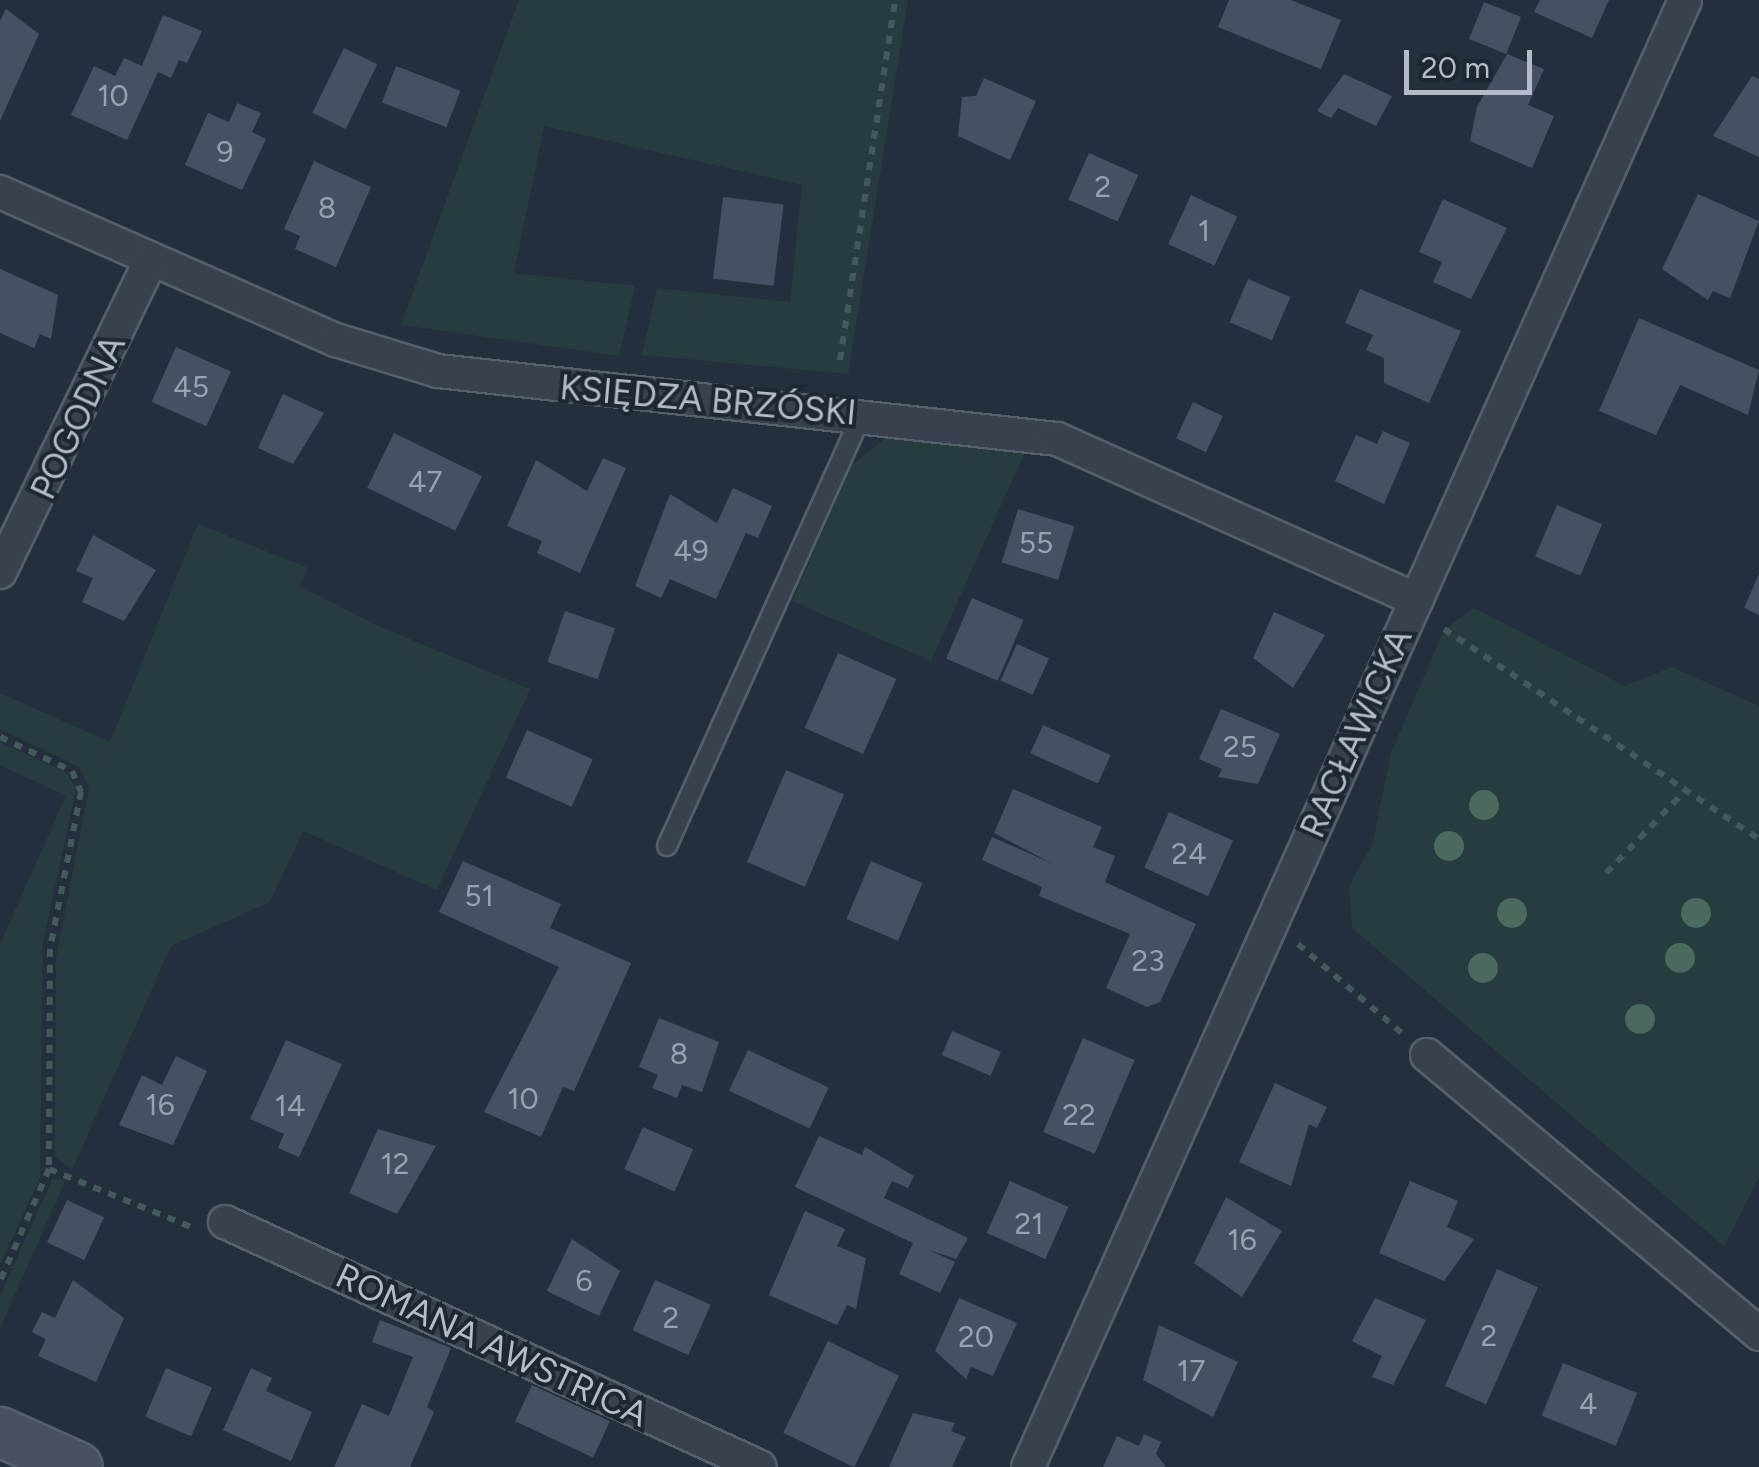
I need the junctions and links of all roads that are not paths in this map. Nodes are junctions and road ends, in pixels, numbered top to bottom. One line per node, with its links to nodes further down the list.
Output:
1 (1685, 0): 6 (street, RACŁAWICKA)
2 (0, 192): 3 (street, KSIĘDZA BRZÓSKI)
3 (151, 260): 4 (street, KSIĘDZA BRZÓSKI); 5 (street, POGODNA)
4 (862, 415): 6 (street, KSIĘDZA BRZÓSKI); 7 (lane)
5 (0, 572)
6 (1417, 600): 14 (street, RACŁAWICKA)
7 (667, 846)
8 (1428, 1055): 10 (street)
9 (225, 1222): 13 (street, ROMANA AWSTRICA)
10 (1759, 1334)
11 (0, 1432): 12 (street)
12 (78, 1467)
13 (760, 1467)
14 (1028, 1467)

